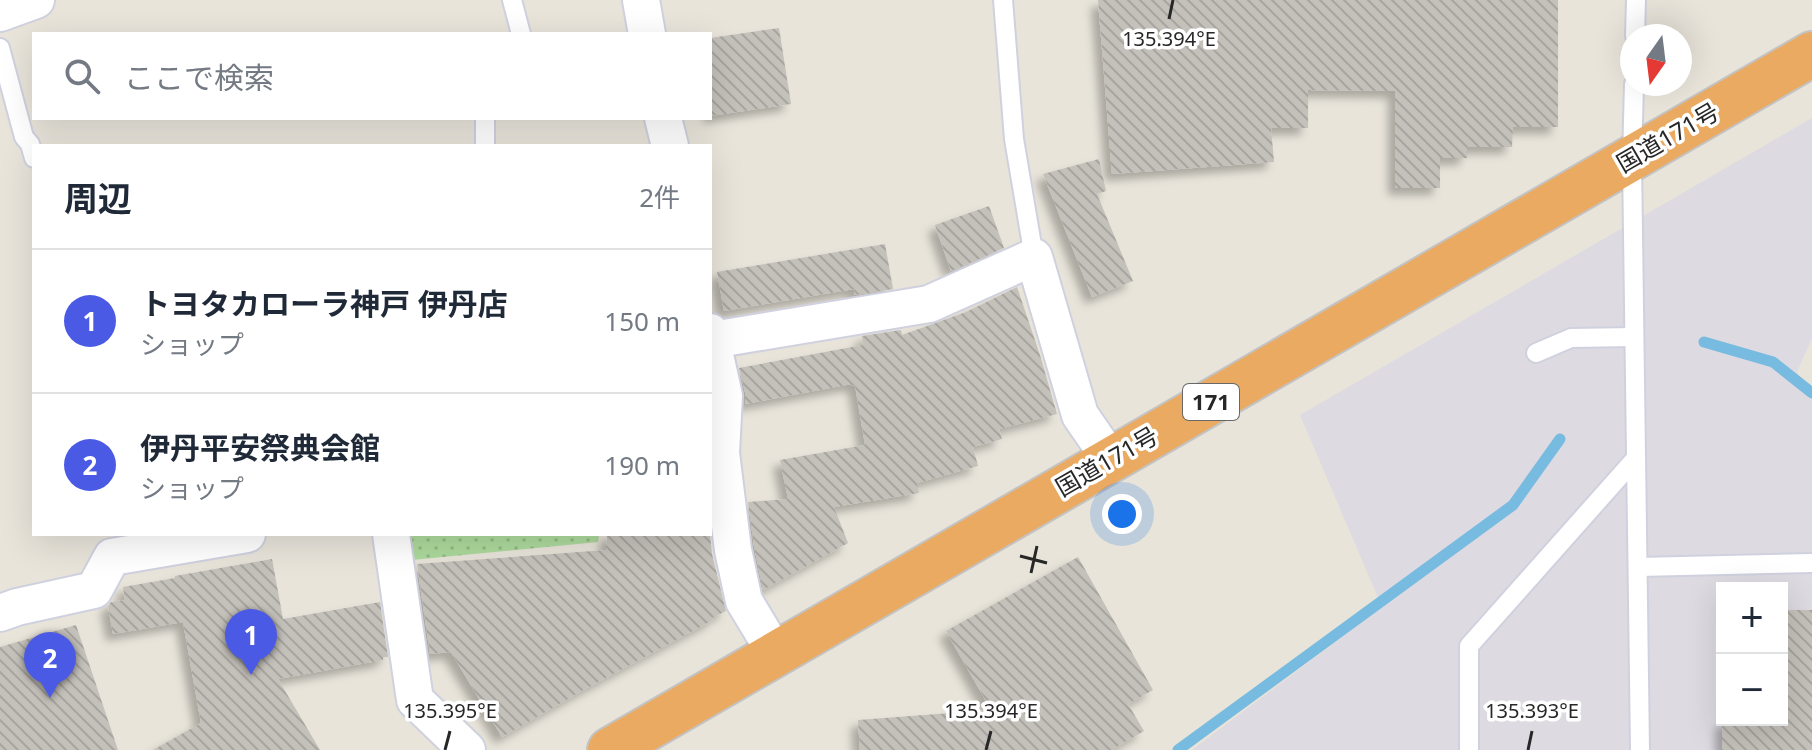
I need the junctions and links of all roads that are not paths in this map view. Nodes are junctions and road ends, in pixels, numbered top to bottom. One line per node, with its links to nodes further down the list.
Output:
1 (36, 0): 6 (street)
2 (512, 0): 8 (lane)
3 (641, 0): 9 (street)
4 (1003, 0): 19 (lane)
5 (1636, 0): 7 (lane)
6 (0, 13)
7 (1635, 24)
8 (520, 32)
9 (647, 32)
10 (0, 48): 17 (lane)
11 (1812, 54): 18 (highway, 国道171号 / 171)
12 (1634, 96): 18 (lane)
13 (485, 120): 15 (lane)
14 (664, 120): 16 (street)
15 (485, 144)
16 (670, 144)
17 (32, 151)
18 (1632, 159): 21 (lane); 25 (highway, 国道171号 / 171)
19 (1034, 257): 20 (street); 25 (street)
20 (712, 336)
21 (1634, 337): 23 (lane); 24 (lane)
22 (712, 341): 31 (street)
23 (1536, 353)
24 (1636, 458): 29 (lane); 34 (lane)
25 (1111, 460): 31 (highway, 国道171号 / 171)
26 (235, 536): 30 (street)
27 (391, 536): 32 (street)
28 (1812, 563): 29 (lane)
29 (1638, 567): 35 (lane)
30 (0, 613)
31 (776, 654): 33 (highway, 国道171号 / 171)
32 (467, 750)
33 (610, 750)
34 (1469, 750)
35 (1640, 750)

